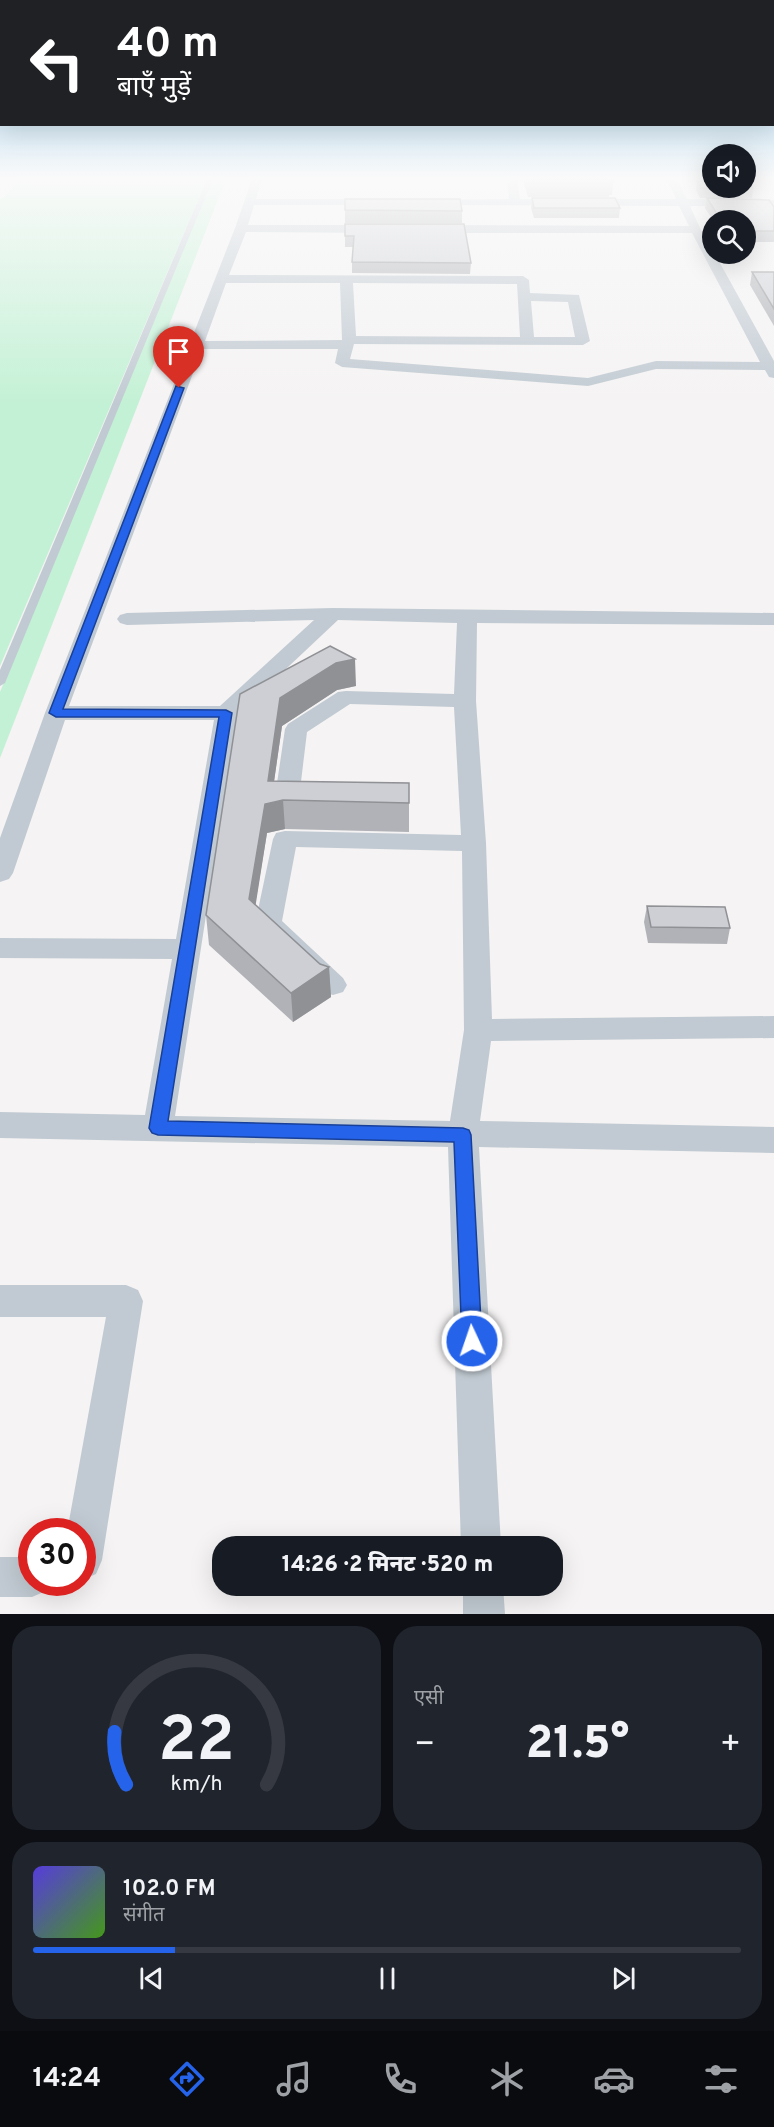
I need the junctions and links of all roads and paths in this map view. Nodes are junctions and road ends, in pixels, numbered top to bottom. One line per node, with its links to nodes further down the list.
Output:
1 (179, 254): 15 (lane)
2 (231, 254): 4 (street)
3 (709, 254): 10 (street)
4 (221, 279): 5 (street); 9 (street)
5 (346, 279): 6 (street); 8 (street)
6 (526, 297): 7 (street); 7 (street)
7 (527, 340): 8 (street)
8 (348, 343): 9 (street); 10 (street)
9 (196, 345): 17 (street)
10 (773, 369)
11 (333, 614): 12 (street); 13 (street); 18 (street)
12 (467, 617): 14 (street); 16 (street)
13 (127, 619)
14 (774, 619)
15 (0, 683)
16 (465, 701): 19 (street); 20 (street)
17 (56, 713): 18 (street); 21 (street)
18 (226, 713): 23 (street)
19 (288, 790)
20 (474, 843): 24 (street); 26 (street)
21 (0, 873)
22 (0, 948): 23 (street)
23 (189, 949): 28 (street)
24 (333, 985)
25 (774, 1027): 26 (street)
26 (478, 1030): 29 (street)
27 (0, 1125): 28 (street)
28 (158, 1128): 29 (street)
29 (463, 1135): 30 (street); 33 (street)
30 (774, 1140)
31 (0, 1301): 32 (street)
32 (89, 1518)
33 (481, 1536)
34 (18, 1577): 35 (street)
35 (0, 1578)
36 (483, 1596): 37 (street)
37 (484, 1614)

